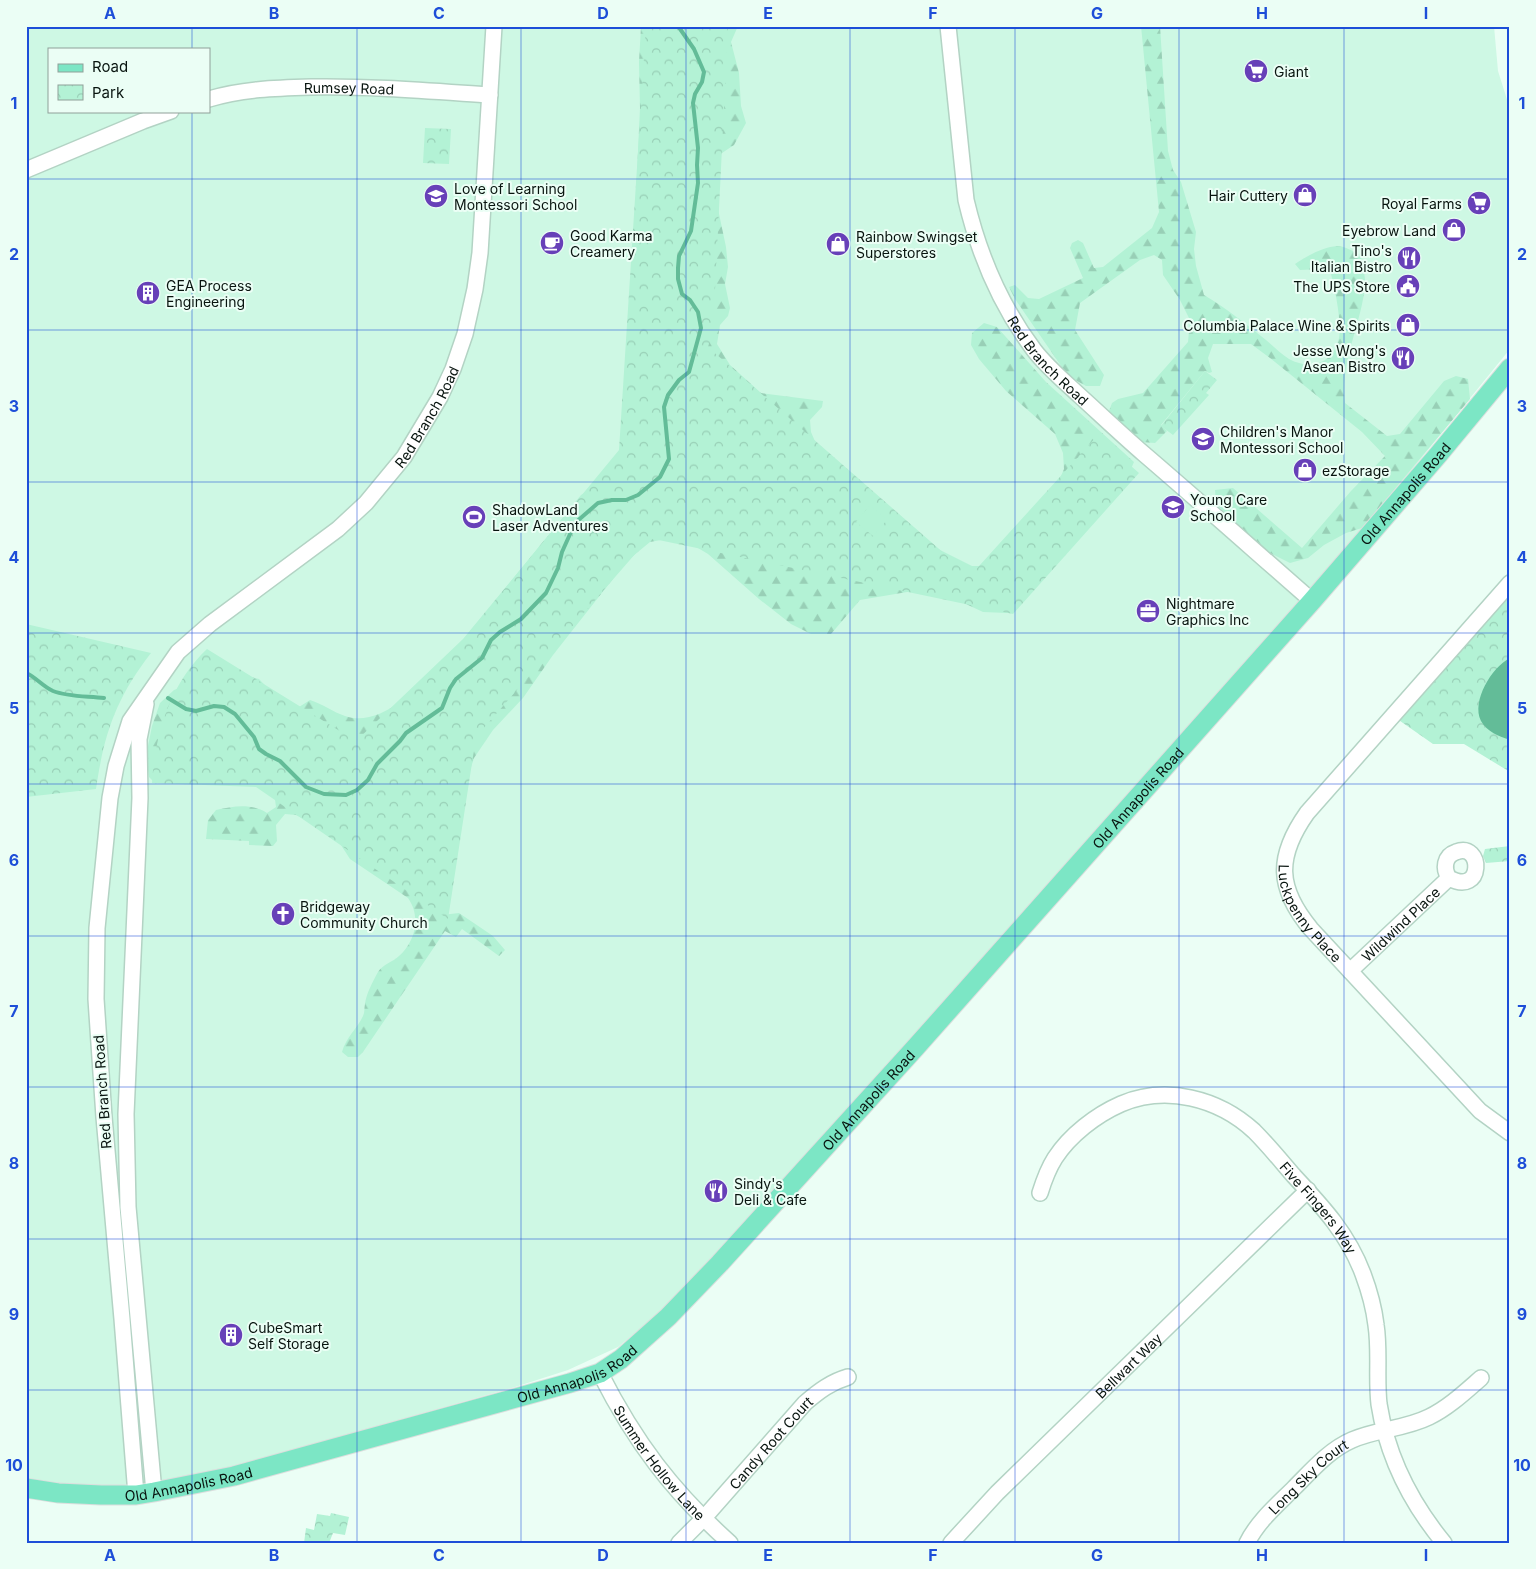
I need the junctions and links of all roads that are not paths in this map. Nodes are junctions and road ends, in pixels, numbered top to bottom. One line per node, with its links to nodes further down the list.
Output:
1 (494, 26): 3 (street, Red Branch Road)
2 (948, 26): 9 (street, Red Branch Road)
3 (490, 95): 4 (street, Rumsey Road); 10 (street, Red Branch Road)
4 (210, 99)
5 (168, 112): 6 (street)
6 (26, 170)
7 (1510, 368): 9 (main road, Old Annapolis Road)
8 (1510, 583): 12 (street, Luckpenny Place)
9 (1312, 601): 16 (main road, Old Annapolis Road)
10 (147, 697): 21 (street, Red Branch Road); 22 (street, Red Branch Road)
11 (1449, 878): 12 (street, Wildwind Place)
12 (1350, 971): 13 (street, Luckpenny Place)
13 (1510, 1133)
14 (1308, 1190): 15 (street, Five Fingers Way); 19 (street, Five Fingers Way); 26 (street, Bellwart Way)
15 (1040, 1193)
16 (600, 1373): 21 (main road, Old Annapolis Road); 23 (street, Summer Hollow Lane)
17 (848, 1377): 23 (street, Candy Root Court)
18 (1481, 1378): 19 (street, Long Sky Court)
19 (1385, 1429): 27 (street, Long Sky Court); 28 (street, Five Fingers Way)
20 (26, 1488): 22 (main road, Old Annapolis Road)
21 (154, 1492): 22 (main road, Old Annapolis Road)
22 (136, 1495)
23 (703, 1519): 24 (street, Candy Root Court); 25 (street, Summer Hollow Lane)
24 (678, 1543)
25 (730, 1543)
26 (951, 1543)
27 (1247, 1543)
28 (1444, 1543)

